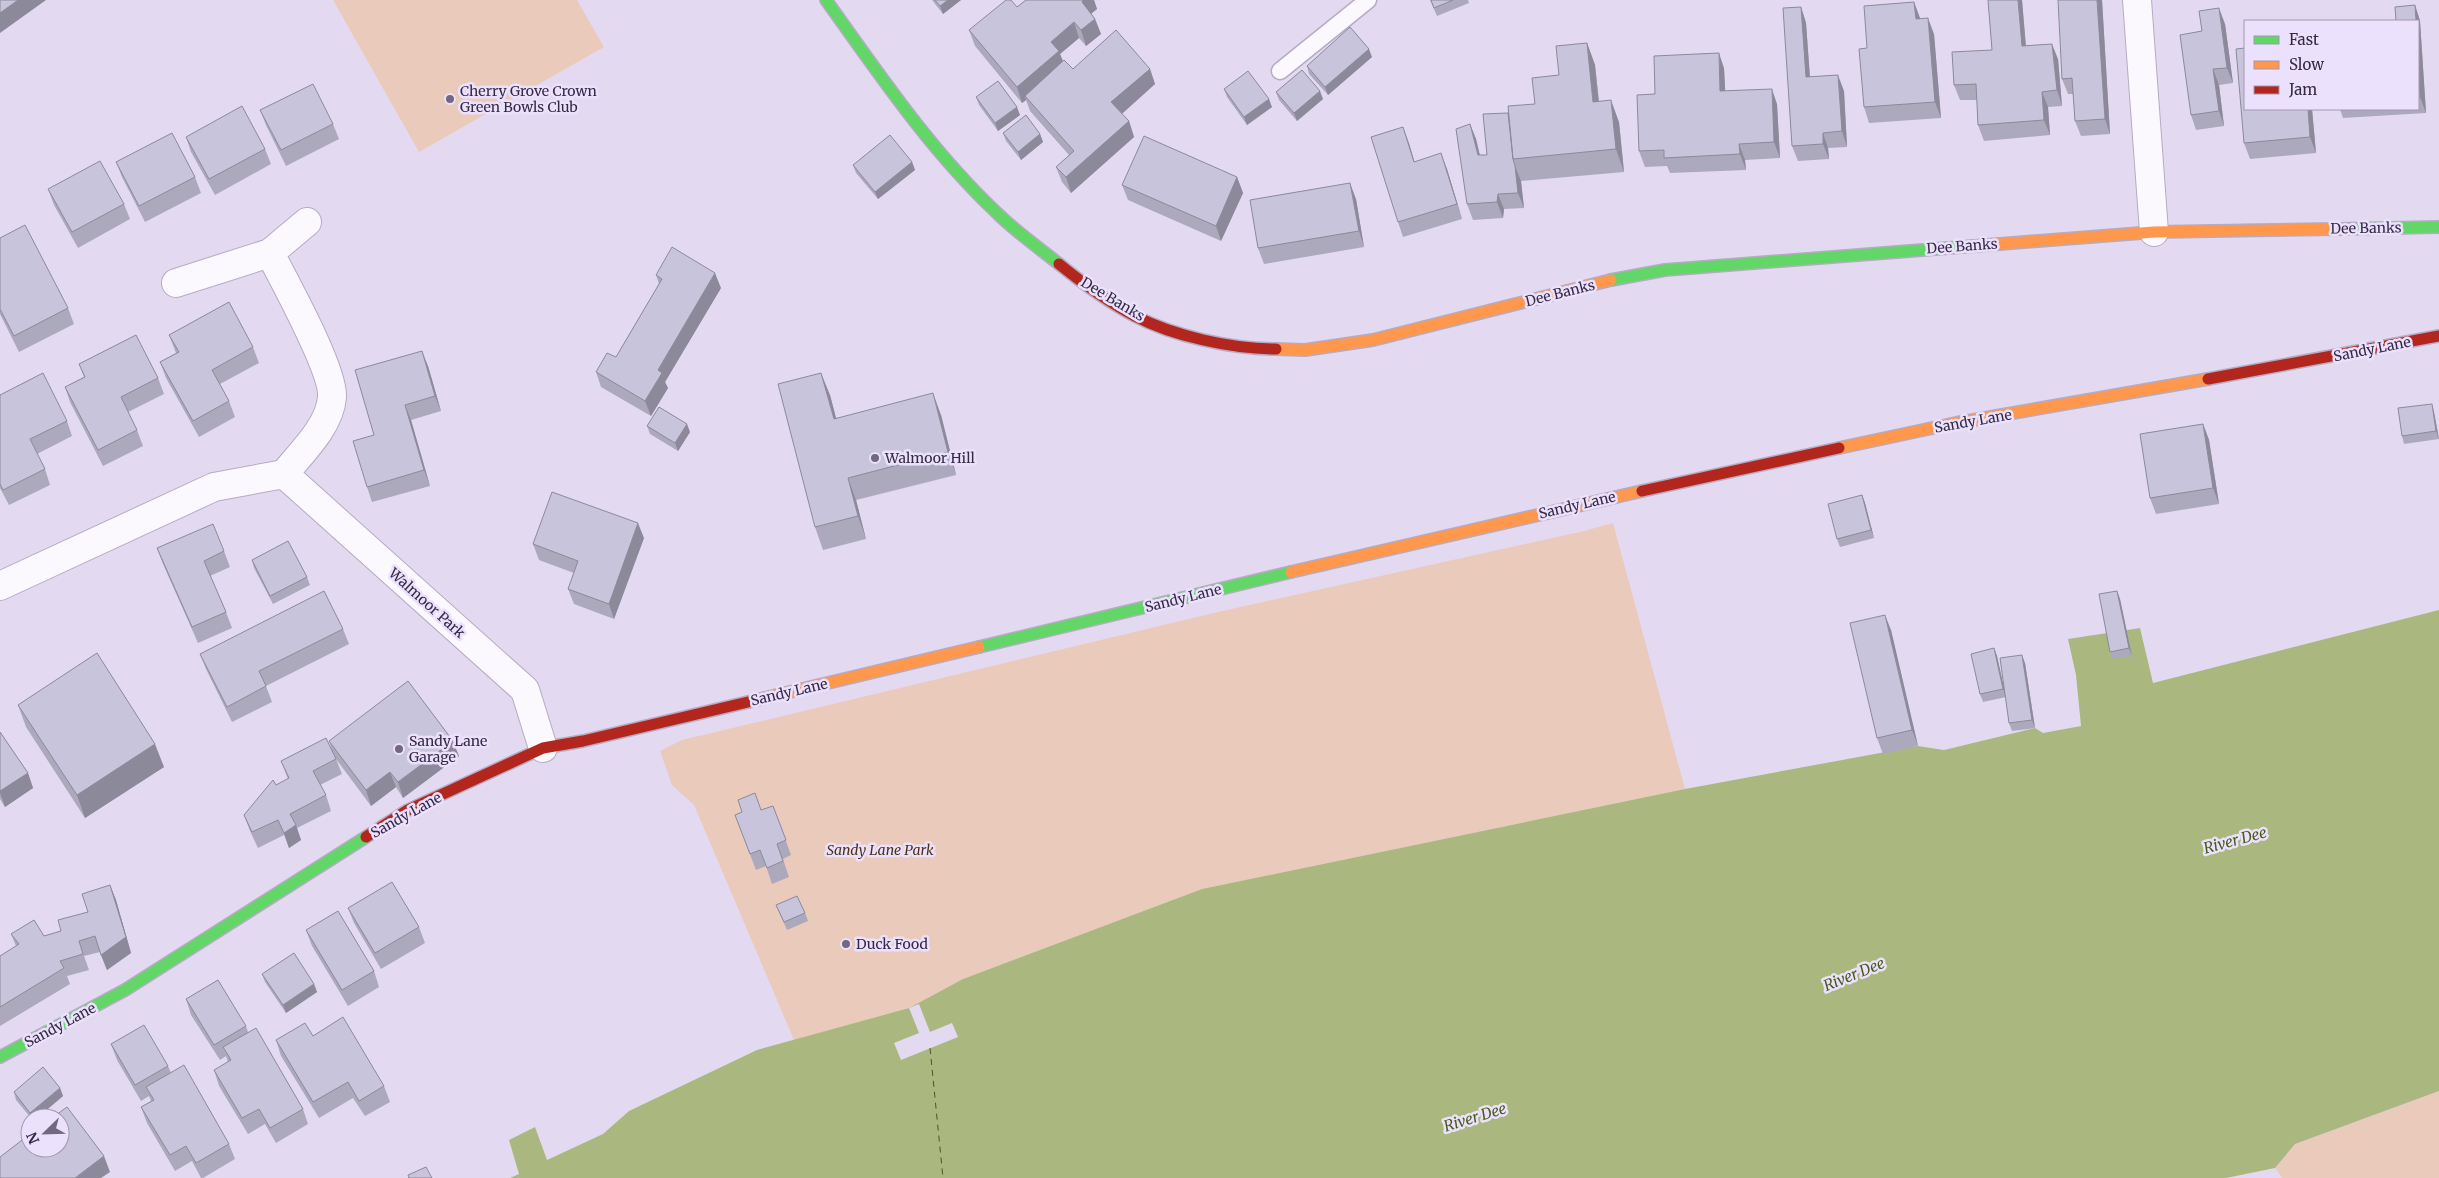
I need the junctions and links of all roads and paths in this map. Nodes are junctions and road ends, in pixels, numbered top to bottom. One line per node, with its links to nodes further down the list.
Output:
1 (826, 0): 7 (main road, Dee Banks)
2 (1368, 0): 4 (lane)
3 (2137, 0): 7 (street)
4 (1280, 71)
5 (307, 222): 8 (street)
6 (2439, 227): 7 (main road, Dee Banks)
7 (2154, 232)
8 (270, 253): 9 (street); 11 (street)
9 (176, 283)
10 (2439, 336): 13 (main road, Sandy Lane)
11 (284, 474): 12 (street); 13 (street, Walmoor Park)
12 (0, 586)
13 (544, 748): 14 (main road, Sandy Lane)
14 (0, 1058)

